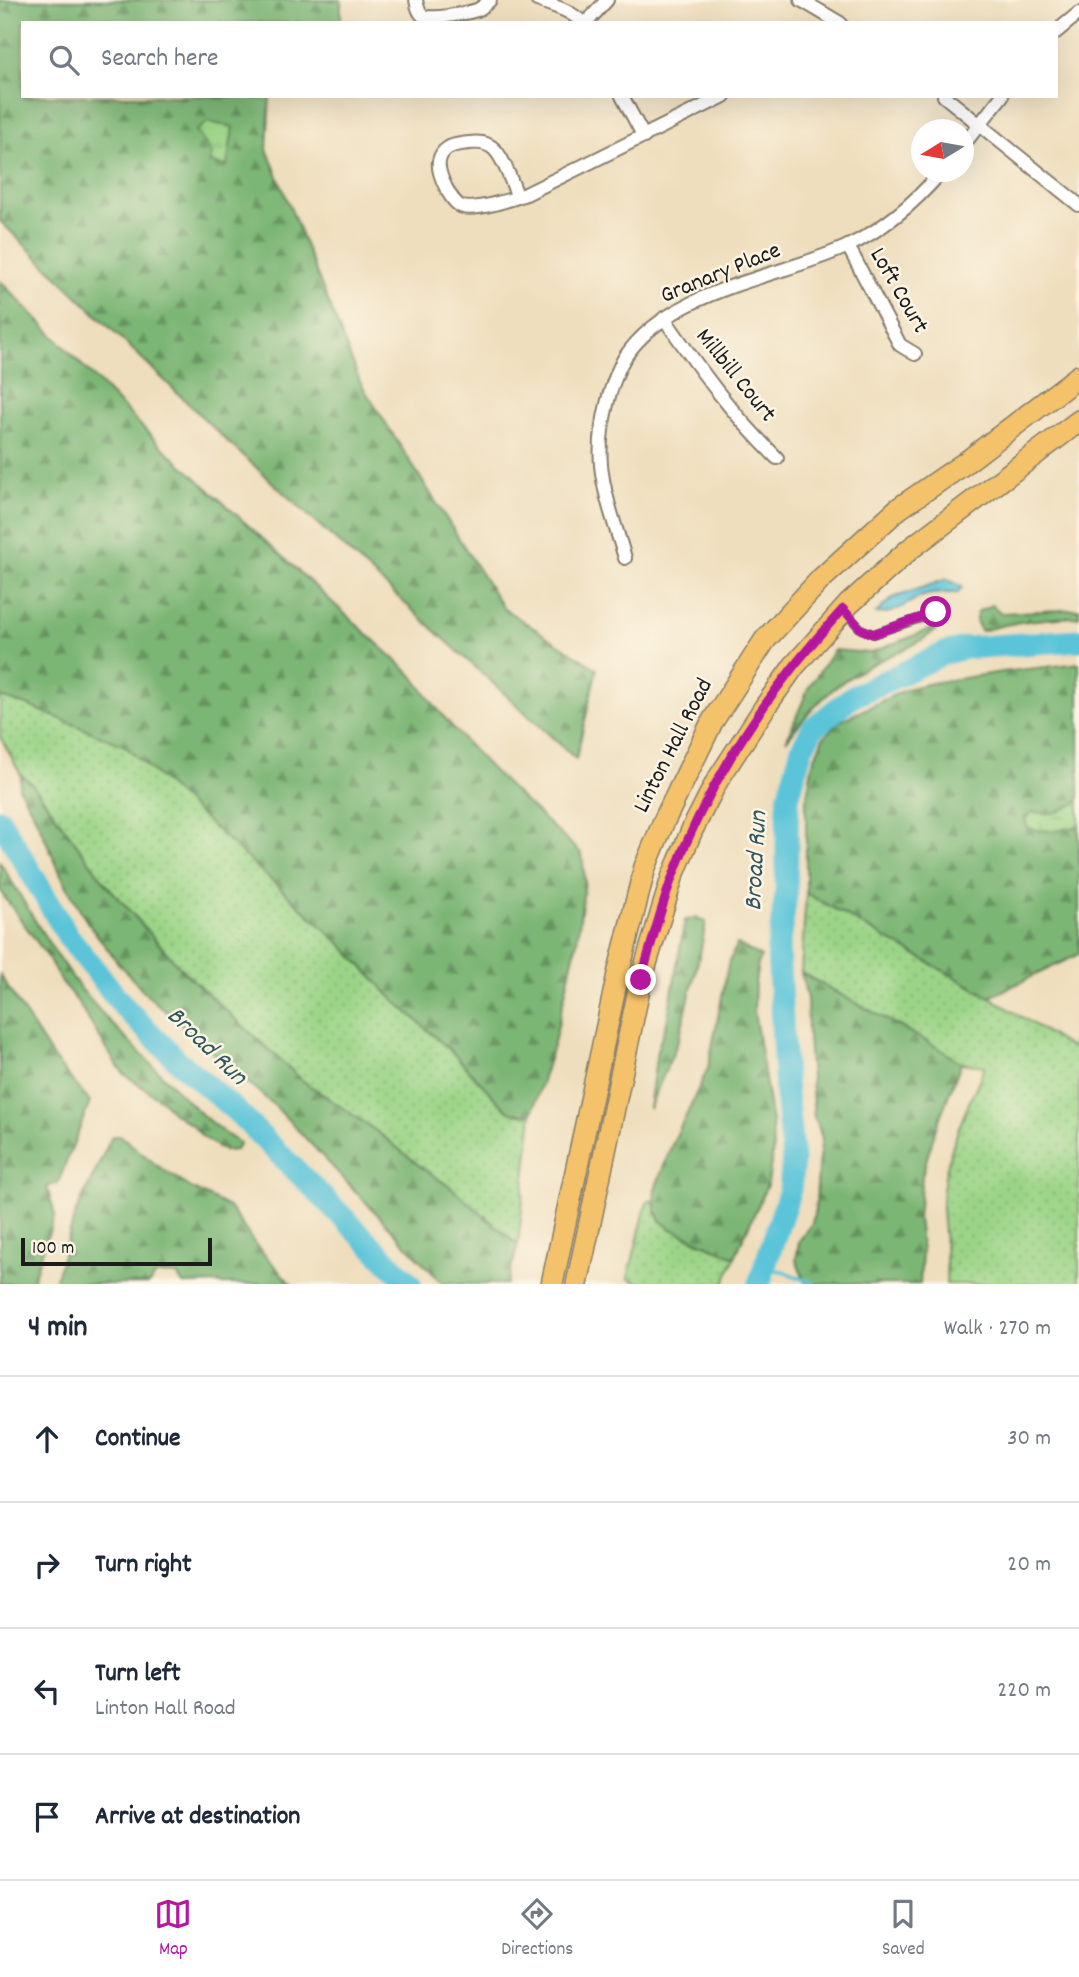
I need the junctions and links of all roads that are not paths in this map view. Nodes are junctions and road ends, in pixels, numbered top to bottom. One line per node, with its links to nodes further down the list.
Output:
1 (416, 0): 2 (street)
2 (490, 0)
3 (537, 0): 7 (street)
4 (607, 0): 8 (street)
5 (801, 0): 9 (street)
6 (1079, 13): 10 (street)
7 (582, 21)
8 (586, 21)
9 (834, 21)
10 (1058, 30)
11 (623, 98): 17 (street)
12 (720, 98): 17 (street)
13 (947, 98): 15 (street)
14 (1000, 98): 15 (street)
15 (980, 124): 16 (street); 20 (street)
16 (974, 132)
17 (644, 137): 19 (street)
18 (932, 182): 21 (street, Granary Place)
19 (518, 197): 19 (street)
20 (1079, 205)
21 (848, 246): 22 (street, Granary Place); 23 (street, Loft Court)
22 (664, 318): 26 (street, Millbill Court); 27 (street, Granary Place)
23 (915, 354)
24 (1079, 376): 30 (main road, Linton Hall Road)
25 (1079, 422): 28 (main road)
26 (777, 458)
27 (625, 558)
28 (843, 609): 29 (lane); 31 (main road)
29 (936, 612)
30 (552, 1284)
31 (577, 1284)

